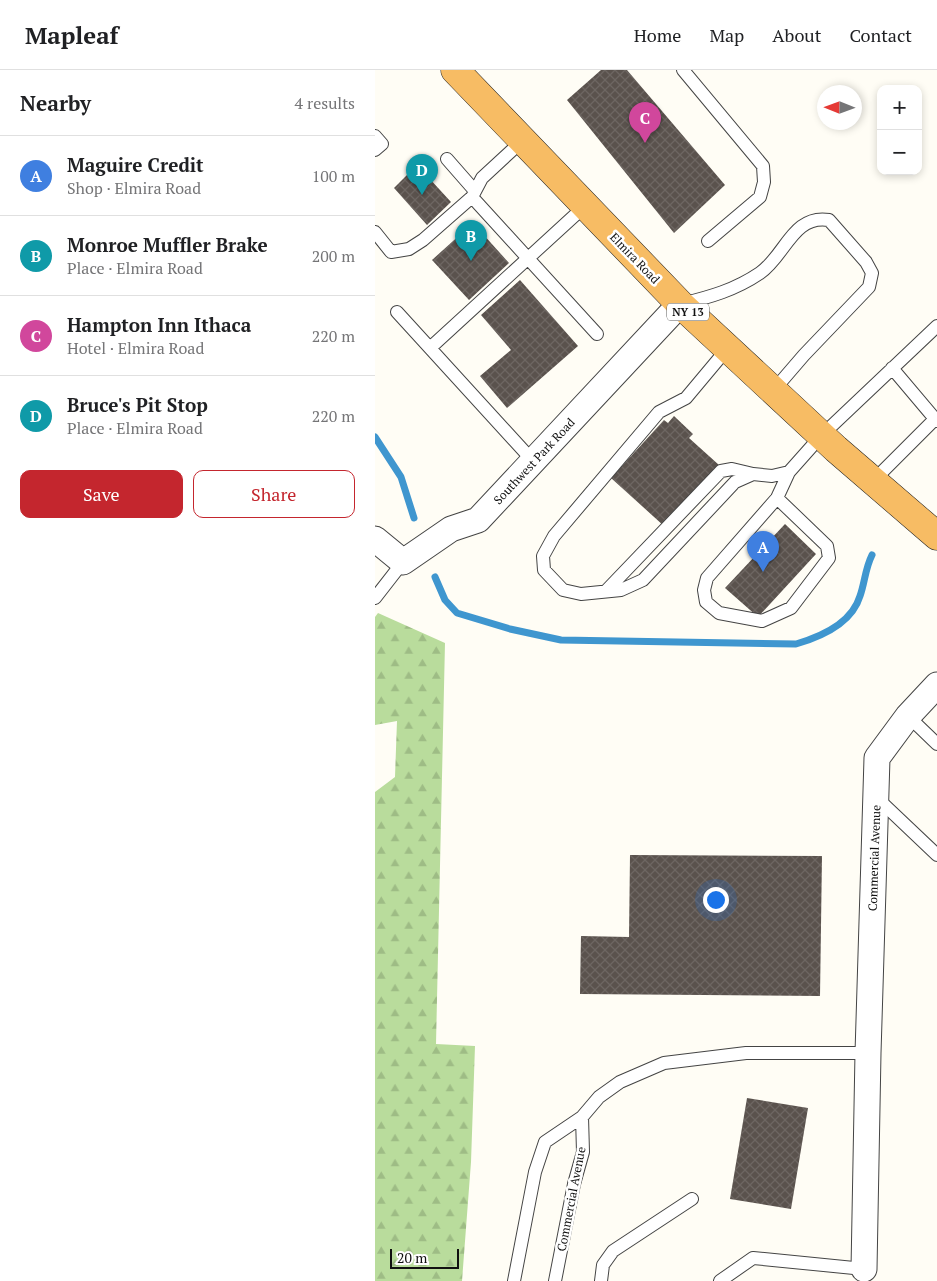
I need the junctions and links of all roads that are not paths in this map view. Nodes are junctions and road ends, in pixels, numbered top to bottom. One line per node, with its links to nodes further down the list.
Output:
1 (683, 70): 10 (lane)
2 (458, 71): 4 (highway, Elmira Road / NY 13)
3 (375, 136): 5 (lane)
4 (522, 141): 7 (lane); 8 (highway, Elmira Road / NY 13)
5 (375, 150)
6 (447, 159): 7 (lane)
7 (474, 194): 9 (lane); 11 (lane)
8 (585, 206): 11 (lane); 12 (highway, Elmira Road / NY 13)
9 (375, 232)
10 (708, 241)
11 (528, 258): 15 (lane); 16 (lane)
12 (680, 304): 17 (highway, Elmira Road / NY 13); 19 (lane); 22 (street, Southwest Park Road)
13 (397, 312): 16 (lane)
14 (937, 326): 18 (lane)
15 (597, 334)
16 (430, 348): 22 (lane)
17 (727, 349): 19 (highway, Elmira Road / NY 13); 30 (lane)
18 (892, 368): 20 (lane); 21 (lane)
19 (773, 391): 21 (highway, Elmira Road / NY 13)
20 (936, 420): 25 (lane)
21 (821, 436): 23 (lane); 25 (highway, Elmira Road / NY 13)
22 (533, 462): 29 (street, Southwest Park Road)
23 (789, 472): 24 (lane); 26 (lane)
24 (753, 474): 30 (lane); 30 (lane)
25 (873, 481): 27 (highway, Elmira Road / NY 13)
26 (777, 498): 26 (lane)
27 (937, 536)
28 (375, 539): 29 (street)
29 (403, 562): 31 (lane, Southwest Park Road)
30 (606, 592)
31 (375, 598)
32 (937, 685): 33 (street, Commercial Avenue)
33 (908, 716): 34 (lane); 35 (street, Commercial Avenue)
34 (937, 744)
35 (875, 798): 36 (lane); 37 (street, Commercial Avenue)
36 (937, 855)
37 (868, 1053): 38 (lane); 40 (street, Commercial Avenue)
38 (582, 1117): 41 (lane); 42 (lane, Commercial Avenue)
39 (692, 1200): 43 (lane)
40 (864, 1275): 44 (lane)
41 (514, 1281)
42 (555, 1281)
43 (601, 1281)
44 (720, 1281)

